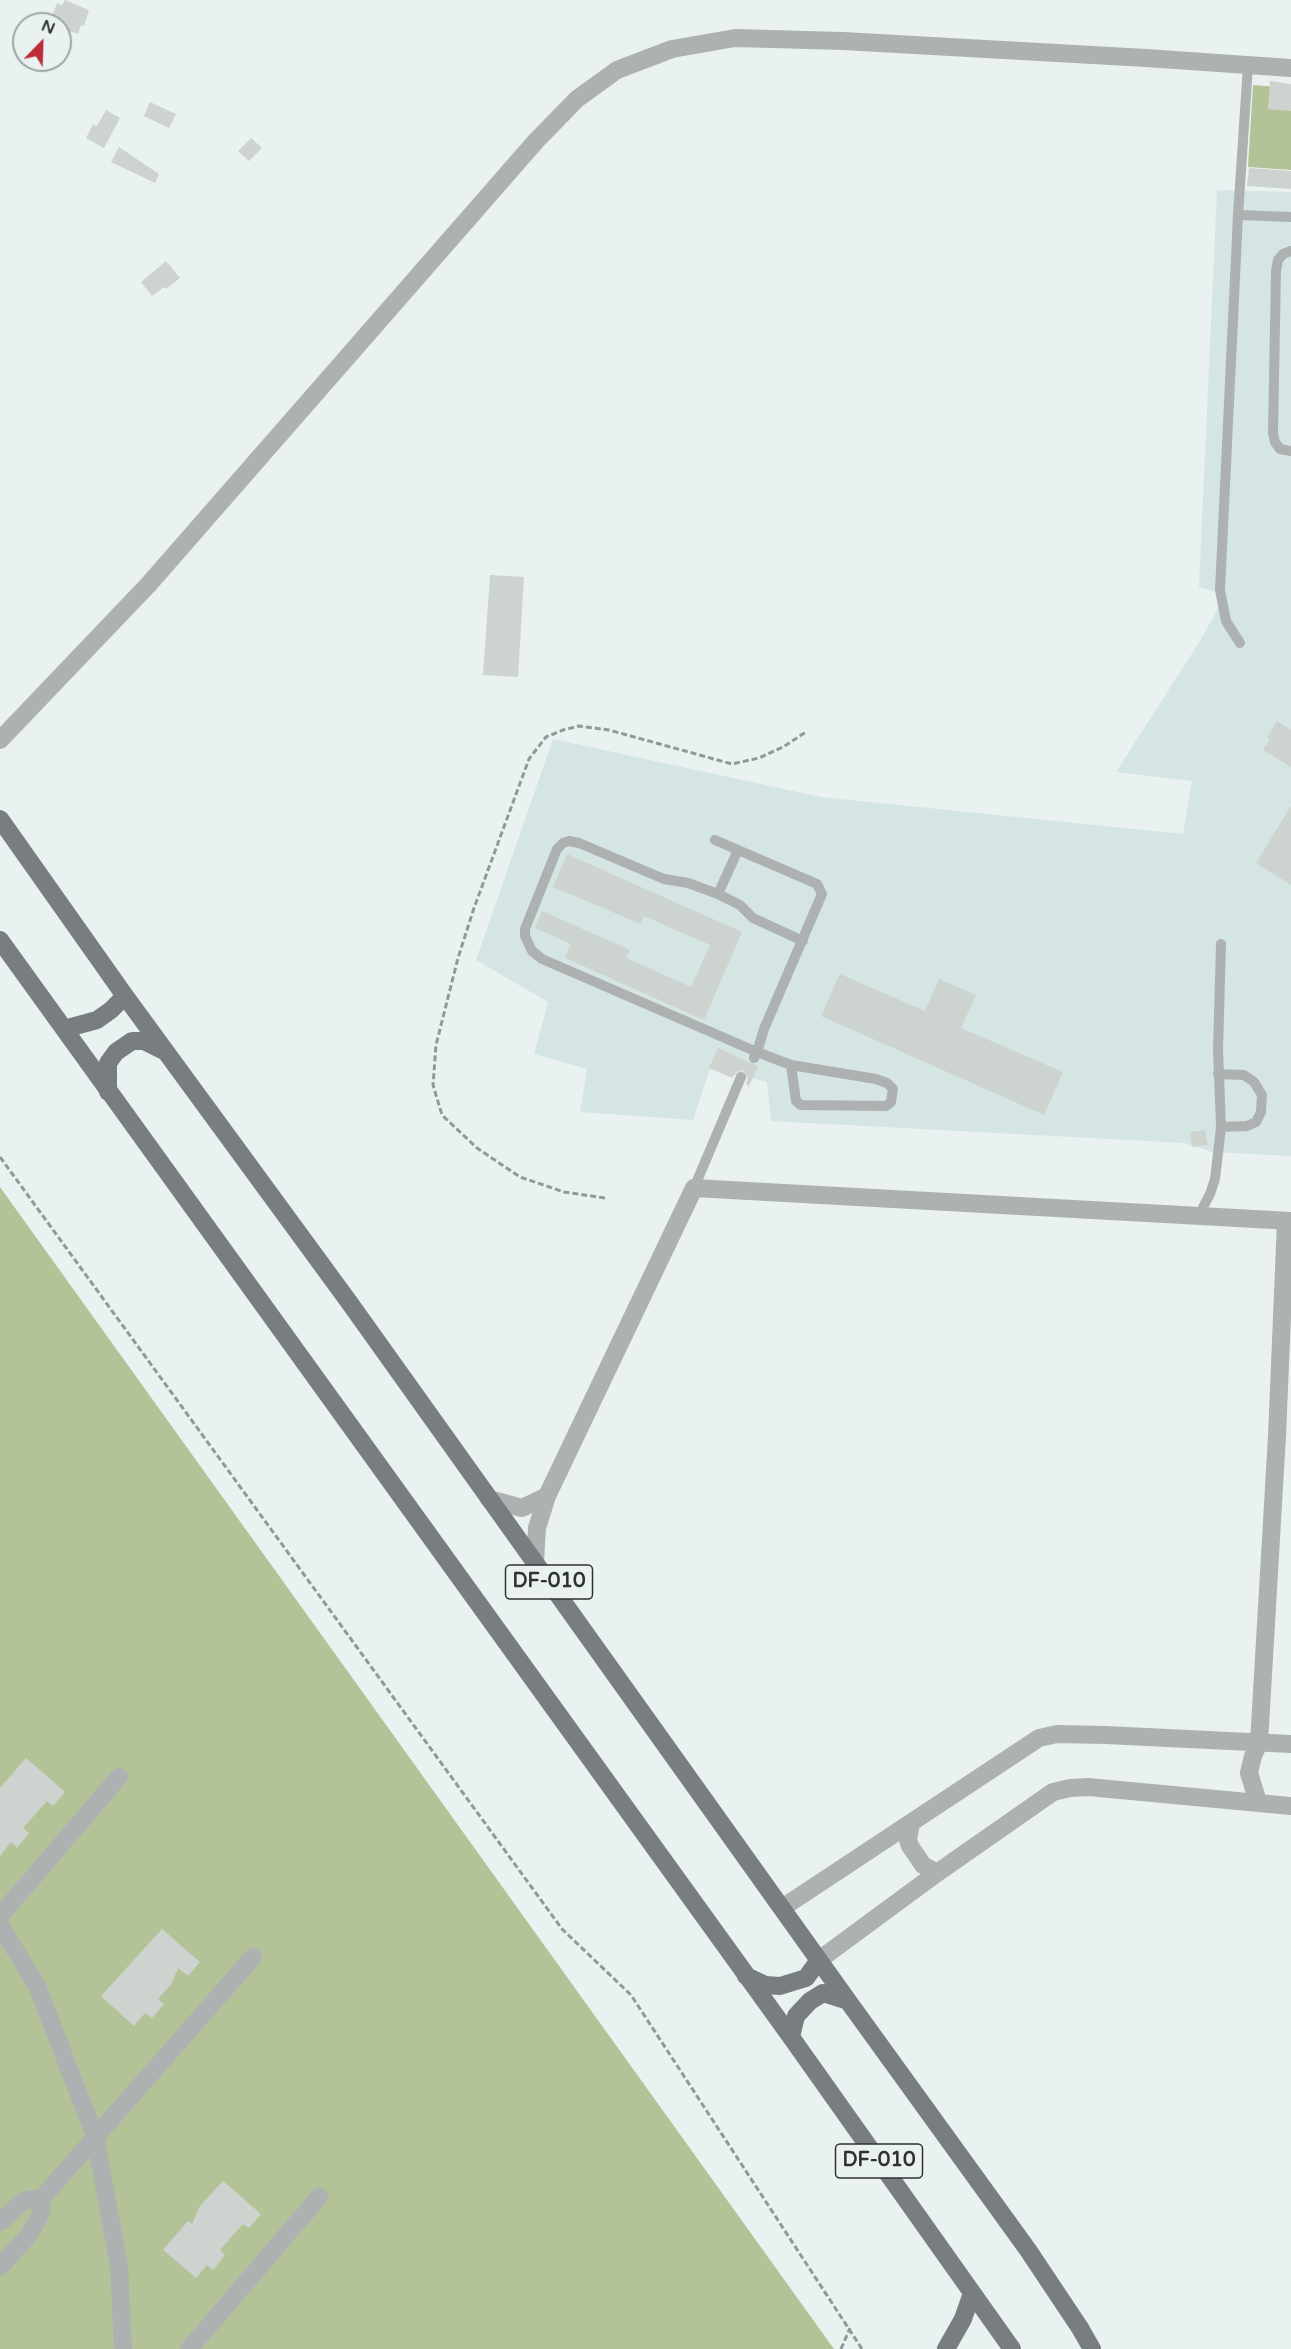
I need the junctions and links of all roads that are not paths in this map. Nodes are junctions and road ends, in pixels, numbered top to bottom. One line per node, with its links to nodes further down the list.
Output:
1 (1248, 66): 2 (street); 3 (lane); 8 (street)
2 (1291, 68)
3 (1238, 215): 4 (lane); 7 (lane)
4 (1291, 217)
5 (1291, 251): 6 (lane)
6 (1291, 451)
7 (1240, 643)
8 (0, 739)
9 (0, 819): 16 (main road, DF-010)
10 (715, 840): 11 (lane)
11 (738, 850): 12 (lane); 14 (lane)
12 (718, 894): 14 (lane); 19 (lane)
13 (0, 940): 17 (main road, DF-010)
14 (803, 941): 19 (lane)
15 (1221, 944): 21 (lane)
16 (125, 996): 17 (main road); 18 (main road, DF-010)
17 (64, 1029): 23 (main road, DF-010)
18 (168, 1053): 23 (main road); 30 (main road, DF-010)
19 (755, 1056): 20 (lane)
20 (791, 1065): 20 (lane)
21 (1218, 1074): 24 (lane); 24 (lane)
22 (741, 1077): 25 (lane)
23 (108, 1092): 44 (main road, DF-010)
24 (1221, 1127): 26 (lane)
25 (694, 1188): 26 (street); 29 (street)
26 (1199, 1215): 27 (street)
27 (1288, 1221): 28 (street)
28 (1286, 1327): 32 (street)
29 (547, 1496): 30 (street); 31 (street)
30 (489, 1499): 31 (main road, DF-010)
31 (535, 1562): 39 (main road, DF-010)
32 (1259, 1743): 33 (street); 35 (street); 37 (street)
33 (1291, 1744)
34 (118, 1777): 40 (street)
35 (1258, 1802): 36 (street); 38 (street)
36 (1291, 1806)
37 (911, 1823): 38 (street); 39 (street)
38 (937, 1873): 43 (street)
39 (782, 1908): 43 (main road, DF-010)
40 (0, 1916)
41 (0, 1925): 47 (street)
42 (253, 1957): 47 (street)
43 (819, 1960): 44 (main road); 45 (main road, DF-010)
44 (744, 1975): 46 (main road, DF-010)
45 (848, 2001): 46 (main road); 57 (main road, DF-010)
46 (791, 2037): 52 (main road, DF-010)
47 (95, 2136): 49 (street); 53 (street)
48 (319, 2197): 54 (street)
49 (42, 2198): 50 (street); 51 (street)
50 (0, 2222)
51 (0, 2267)
52 (972, 2293): 55 (main road); 56 (main road, DF-010)
53 (123, 2349)
54 (189, 2349)
55 (946, 2349)
56 (1011, 2349)
57 (1092, 2349)

